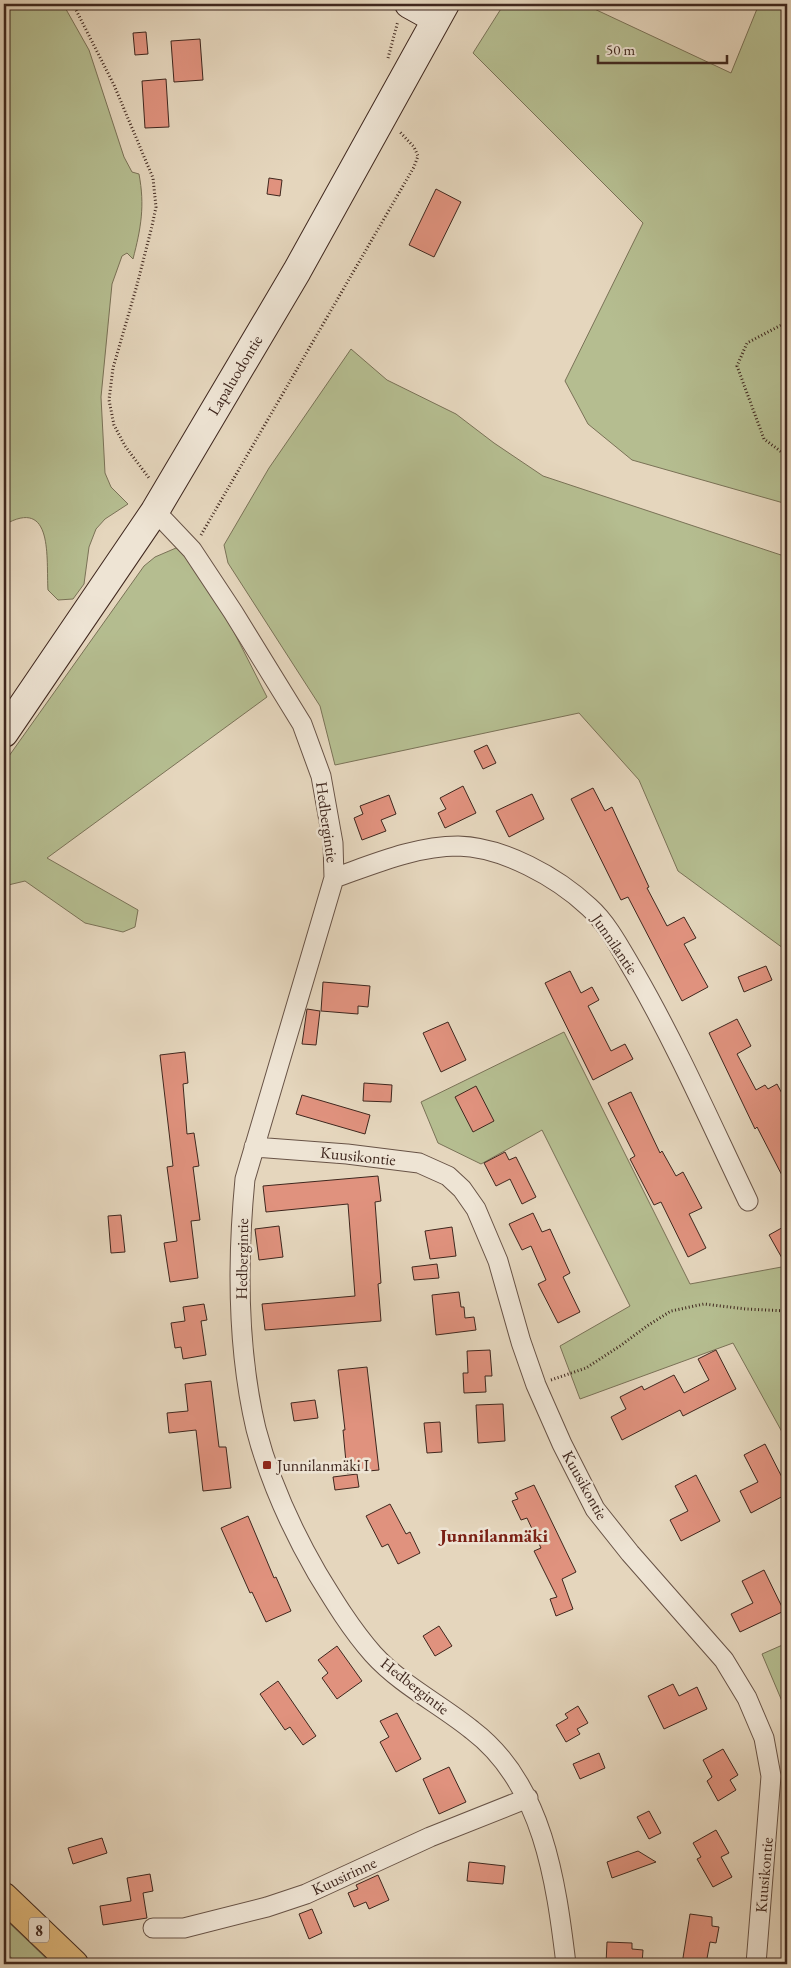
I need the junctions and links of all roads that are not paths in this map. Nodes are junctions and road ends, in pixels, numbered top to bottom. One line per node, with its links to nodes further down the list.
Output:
1 (405, 8): 2 (main road)
2 (440, 12): 3 (main road, Lapaluodontie)
3 (159, 503): 4 (main road, Lapaluodontie); 5 (street, Hedbergintie)
4 (4, 733)
5 (334, 878): 6 (street, Hedbergintie); 7 (street, Junnilantie)
6 (254, 1147): 8 (street, Hedbergintie); 13 (street, Kuusikontie)
7 (748, 1202)
8 (528, 1798): 10 (street, Kuusirinne); 12 (street, Hedbergintie)
9 (4, 1896): 11 (highway, 8)
10 (153, 1928)
11 (74, 1964)
12 (566, 1964)
13 (756, 1964)

